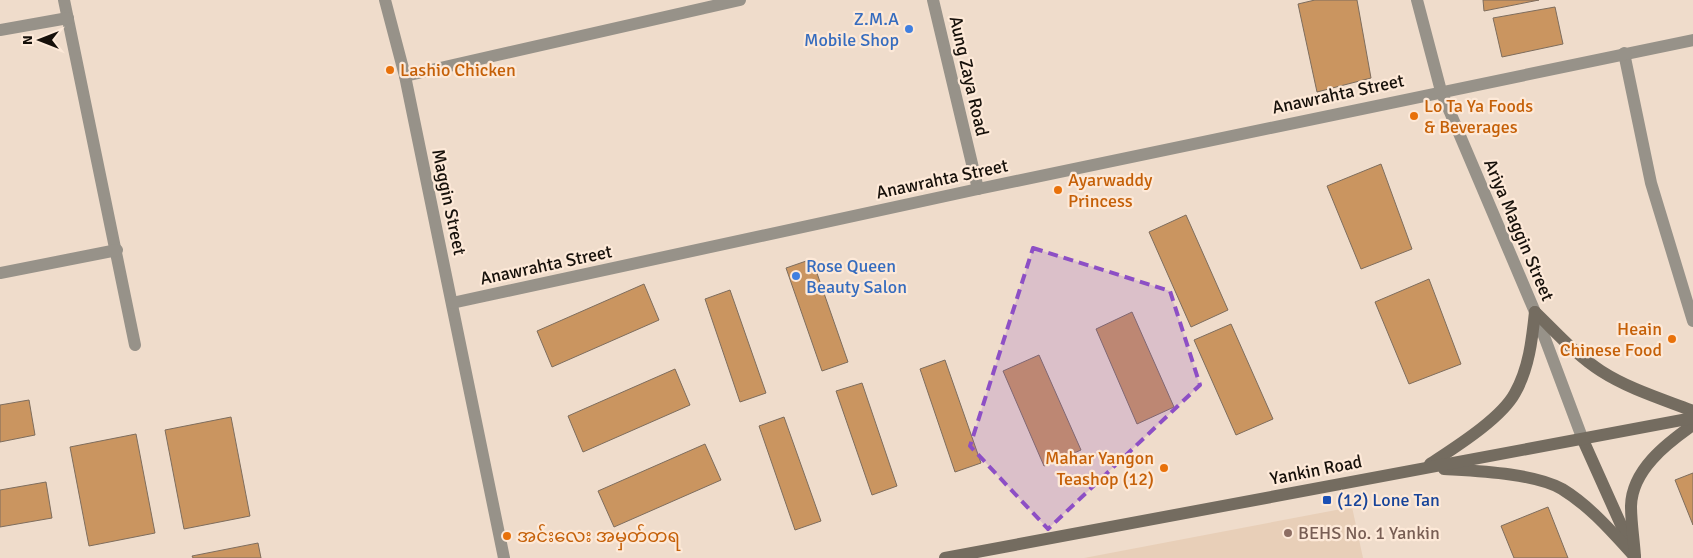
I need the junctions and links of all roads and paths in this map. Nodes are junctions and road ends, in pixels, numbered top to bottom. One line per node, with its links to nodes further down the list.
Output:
1 (64, 0): 6 (street)
2 (386, 0): 10 (street, Maggin Street)
3 (740, 0): 10 (street)
4 (934, 0): 12 (street, Aung Zaya Road)
5 (1417, 0): 11 (street, Ariya Maggin Street)
6 (68, 18): 7 (street); 13 (street)
7 (0, 30)
8 (1693, 40): 9 (street)
9 (1624, 53): 11 (street); 17 (street)
10 (405, 76): 15 (street, Maggin Street)
11 (1441, 91): 12 (street, Anawrahta Street); 16 (street, Ariya Maggin Street)
12 (978, 189): 15 (street, Anawrahta Street)
13 (117, 250): 14 (street); 18 (street)
14 (0, 273)
15 (452, 303): 25 (street, Maggin Street)
16 (1535, 312): 19 (main road); 22 (street, Ariya Maggin Street); 23 (main road)
17 (1693, 321)
18 (134, 345)
19 (1693, 411)
20 (1693, 418): 22 (main road, Yankin Road)
21 (1693, 425): 24 (main road)
22 (1583, 440): 23 (main road, Yankin Road); 24 (main road)
23 (1423, 468): 24 (main road); 26 (main road, Yankin Road)
24 (1636, 557)
25 (504, 558)
26 (945, 558)

